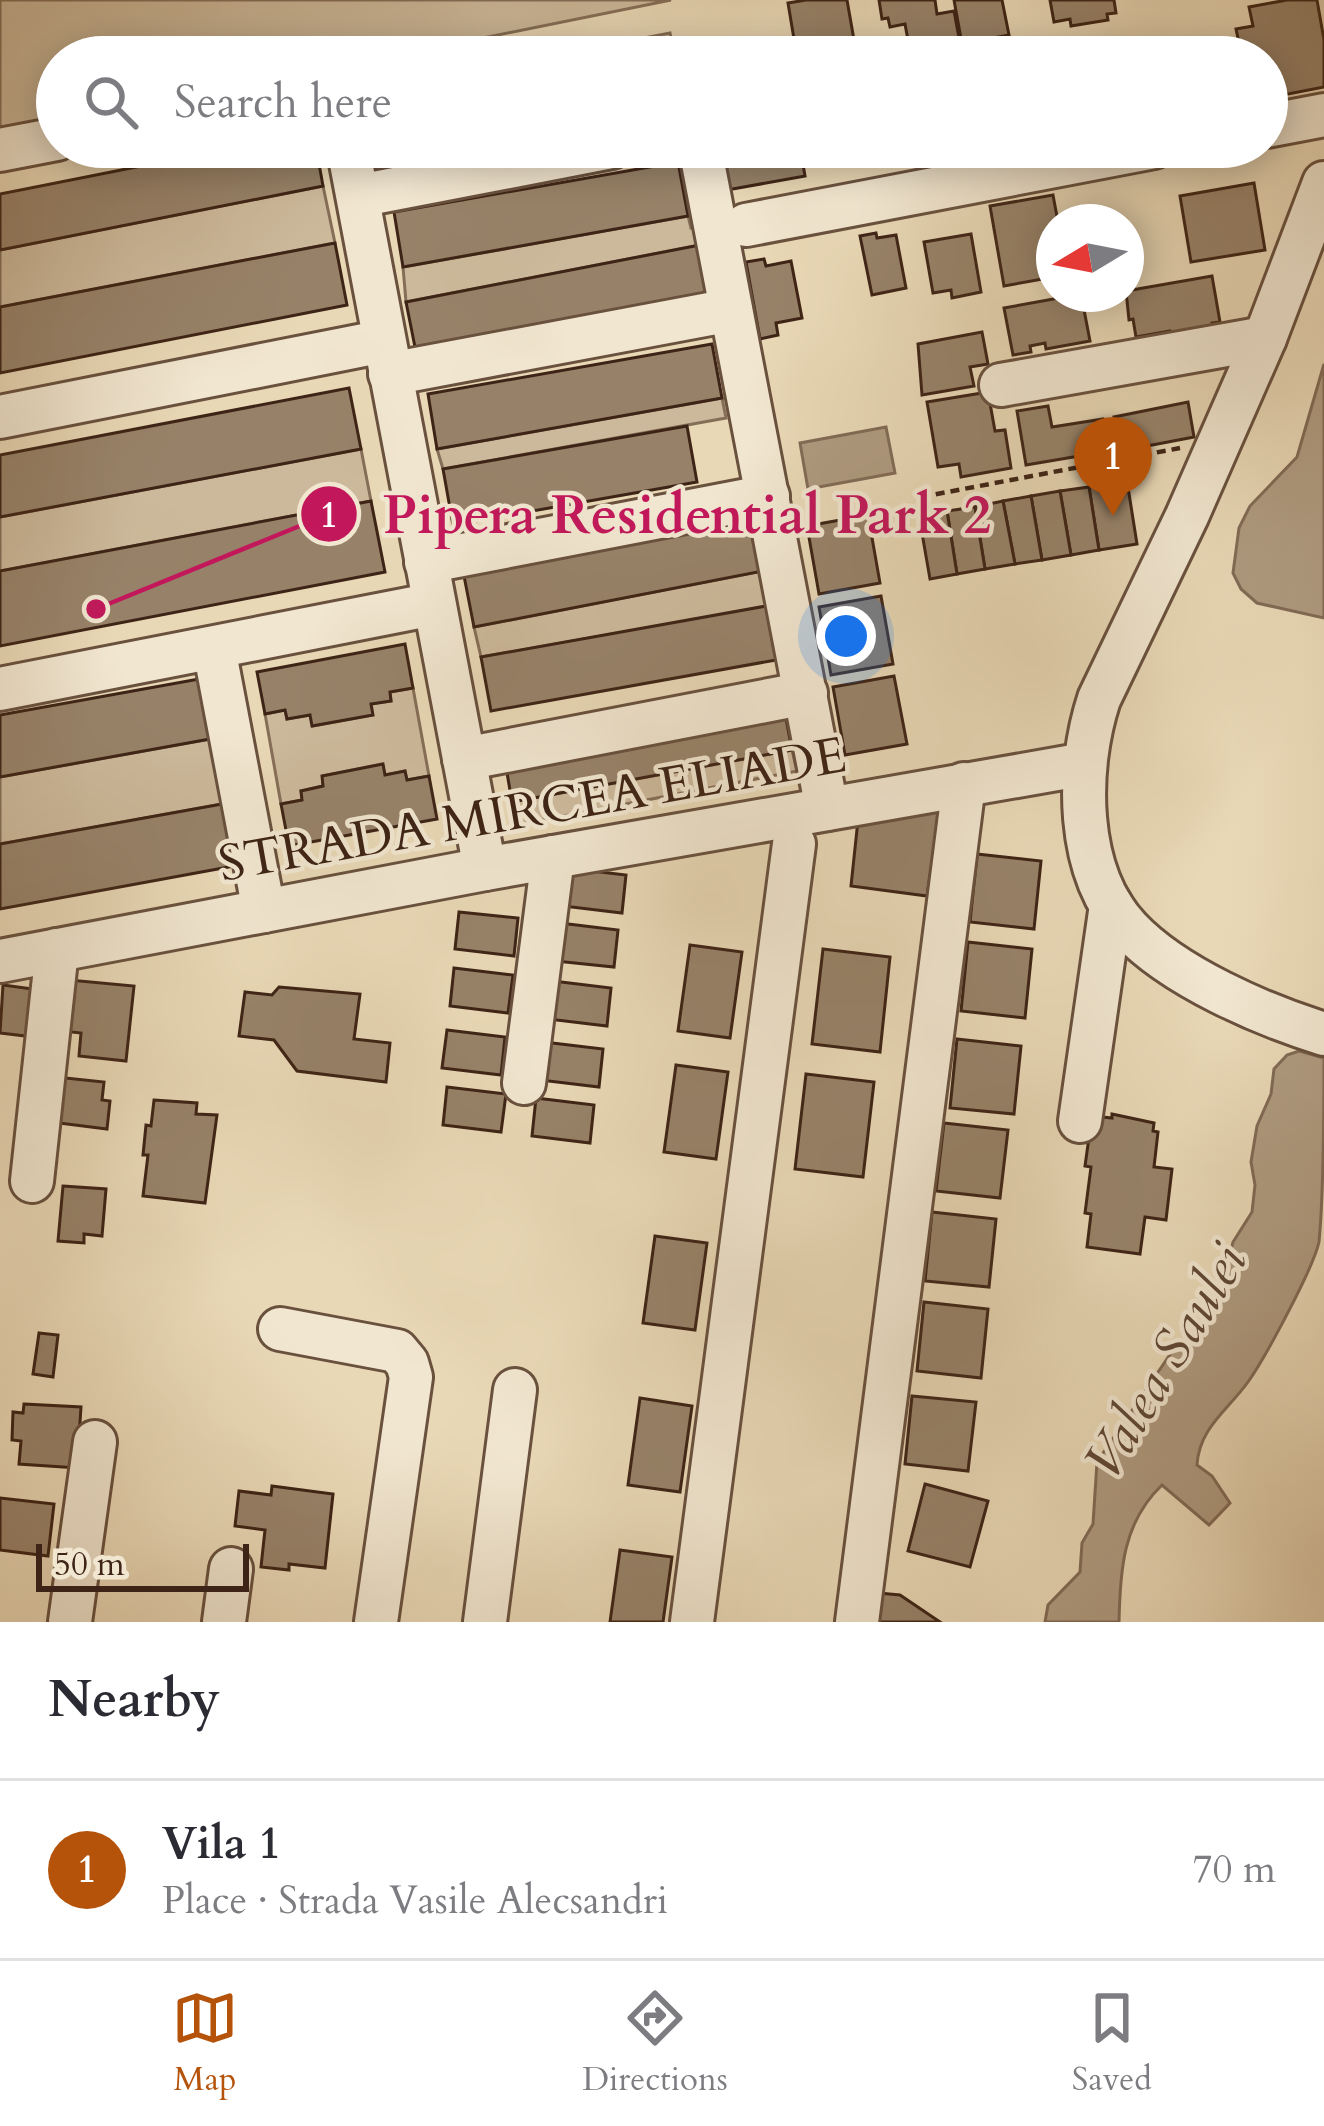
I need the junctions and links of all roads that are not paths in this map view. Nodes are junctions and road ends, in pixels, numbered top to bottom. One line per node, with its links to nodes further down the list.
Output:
1 (1324, 115): 2 (street)
2 (1288, 121)
3 (36, 143): 4 (street)
4 (0, 150)
5 (352, 168): 10 (street)
6 (503, 168): 10 (street)
7 (704, 168): 12 (street)
8 (1044, 168): 11 (street)
9 (1324, 183): 13 (street)
10 (358, 196): 14 (street)
11 (746, 225)
12 (731, 310): 14 (street); 17 (street)
13 (1265, 338): 15 (street); 24 (street)
14 (387, 358): 16 (street); 18 (street)
15 (1000, 385)
16 (0, 417)
17 (768, 496): 18 (street); 22 (street)
18 (426, 562): 19 (street)
19 (434, 604): 20 (street); 23 (street)
20 (214, 648): 21 (street); 31 (street)
21 (0, 689)
22 (806, 693): 23 (street); 26 (street)
23 (464, 759): 29 (street)
24 (1085, 764): 25 (street, STRADA MIRCEA ELIADE); 30 (street)
25 (964, 784): 26 (street, STRADA MIRCEA ELIADE); 47 (street)
26 (827, 809): 28 (street, STRADA MIRCEA ELIADE)
27 (794, 844): 46 (street)
28 (553, 857): 29 (street, STRADA MIRCEA ELIADE); 35 (street)
29 (485, 869): 31 (street, STRADA MIRCEA ELIADE)
30 (1111, 904): 34 (street); 36 (street)
31 (264, 911): 32 (street, STRADA MIRCEA ELIADE)
32 (57, 950): 33 (street, STRADA MIRCEA ELIADE); 37 (street)
33 (0, 961)
34 (1322, 1034)
35 (524, 1083)
36 (1080, 1121)
37 (32, 1181)
38 (280, 1330): 44 (street)
39 (515, 1390): 45 (street)
40 (95, 1442): 42 (street)
41 (231, 1569): 43 (street)
42 (70, 1622)
43 (224, 1622)
44 (376, 1622)
45 (485, 1622)
46 (692, 1622)
47 (857, 1622)

